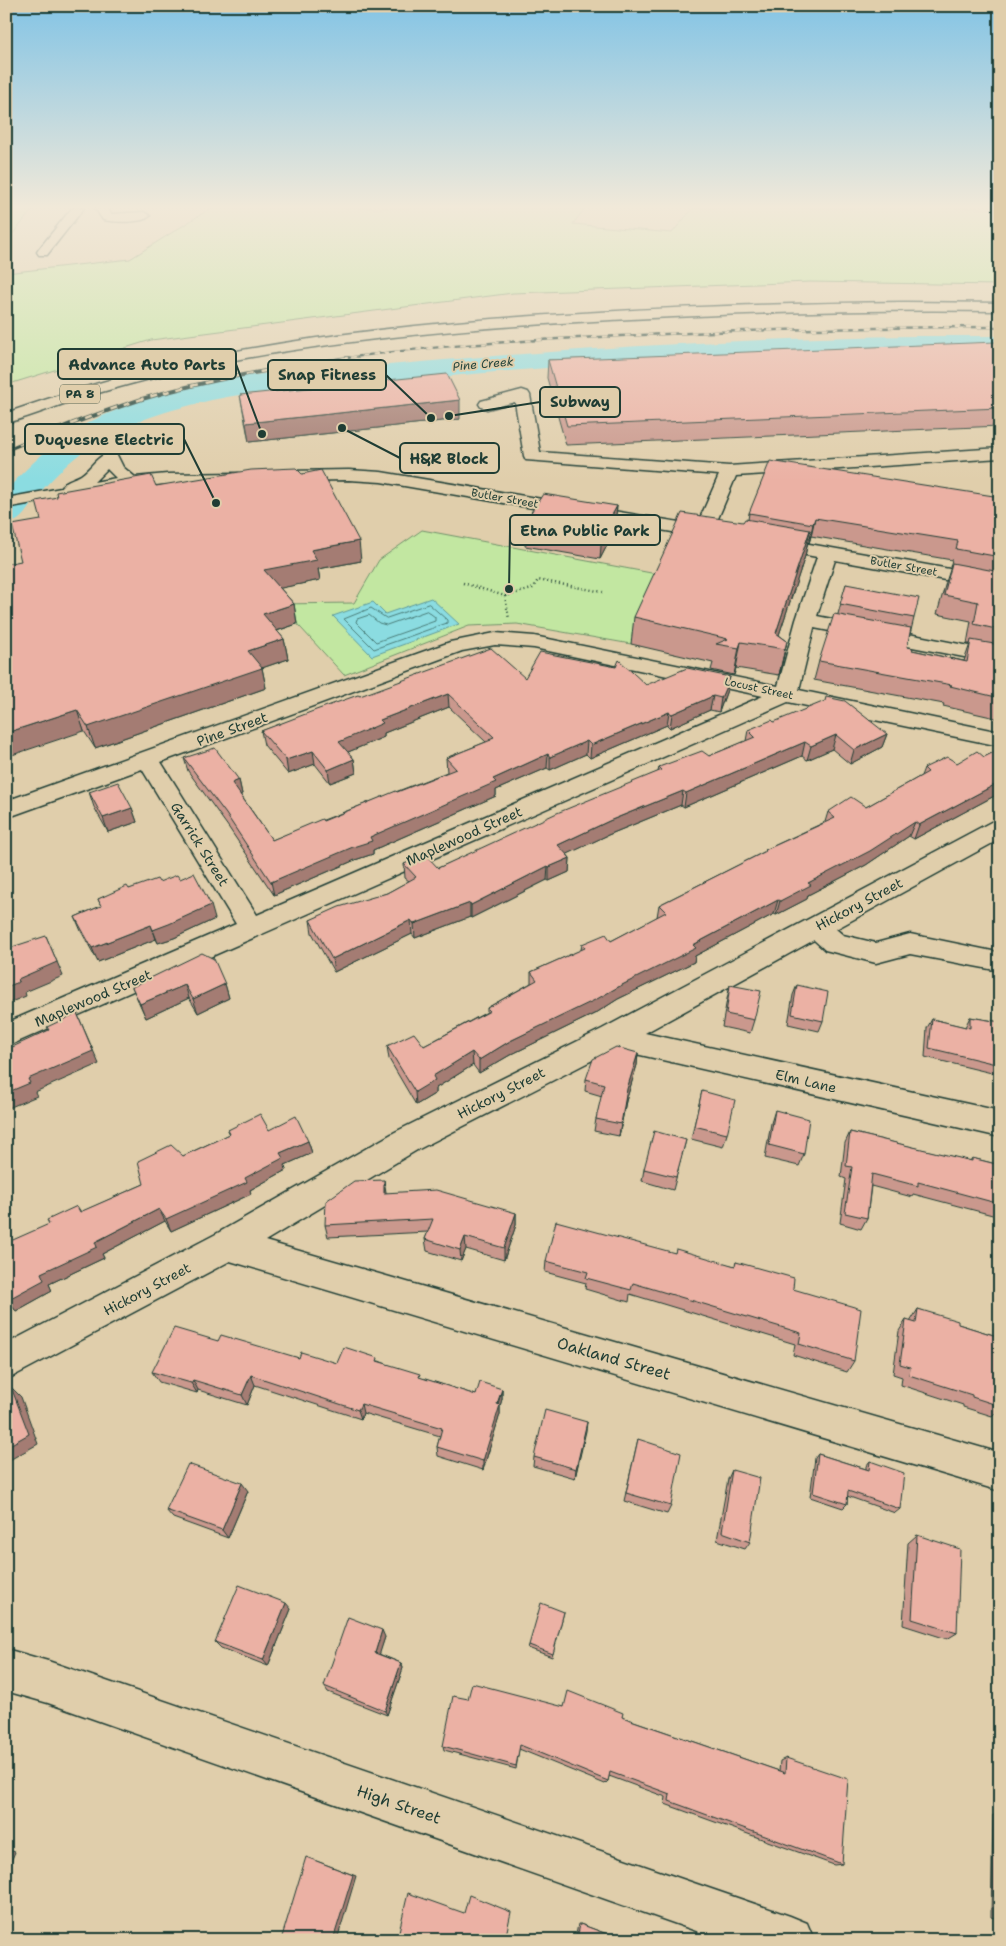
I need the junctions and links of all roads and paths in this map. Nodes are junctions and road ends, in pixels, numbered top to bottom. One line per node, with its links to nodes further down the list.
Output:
1 (558, 304): 3 (main road, PA 8)
2 (1000, 307): 5 (main road, PA 8)
3 (14, 400)
4 (488, 404): 7 (main road)
5 (6, 418)
6 (1000, 453): 7 (main road)
7 (729, 471): 13 (main road)
8 (253, 477): 10 (main road)
9 (272, 477): 13 (main road, Butler Street)
10 (132, 482): 11 (main road); 11 (main road)
11 (55, 493): 12 (main road)
12 (6, 503)
13 (704, 532): 14 (main road, Butler Street)
14 (730, 536)
15 (756, 540): 16 (main road, Butler Street)
16 (828, 552): 18 (main road, Butler Street); 20 (main road)
17 (463, 583): 19 (path)
18 (1000, 584)
19 (603, 592)
20 (806, 620): 22 (main road); 23 (main road)
21 (458, 646): 23 (main road, Locust Street); 25 (main road, Pine Street)
22 (1000, 658)
23 (787, 694): 24 (main road, Locust Street); 29 (main road, Maplewood Street)
24 (1000, 739)
25 (148, 760): 26 (main road, Pine Street); 29 (main road, Garrick Street)
26 (6, 810)
27 (1000, 828): 28 (main road, Hickory Street)
28 (816, 927): 30 (main road); 32 (main road, Hickory Street)
29 (252, 929): 31 (main road, Maplewood Street)
30 (997, 962)
31 (6, 1036)
32 (612, 1037): 33 (main road, Elm Lane); 34 (main road, Hickory Street)
33 (1000, 1124)
34 (228, 1245): 35 (main road, Hickory Street); 36 (main road, Oakland Street)
35 (6, 1363)
36 (1000, 1472)
37 (6, 1670): 38 (main road, High Street)
38 (790, 1940)

